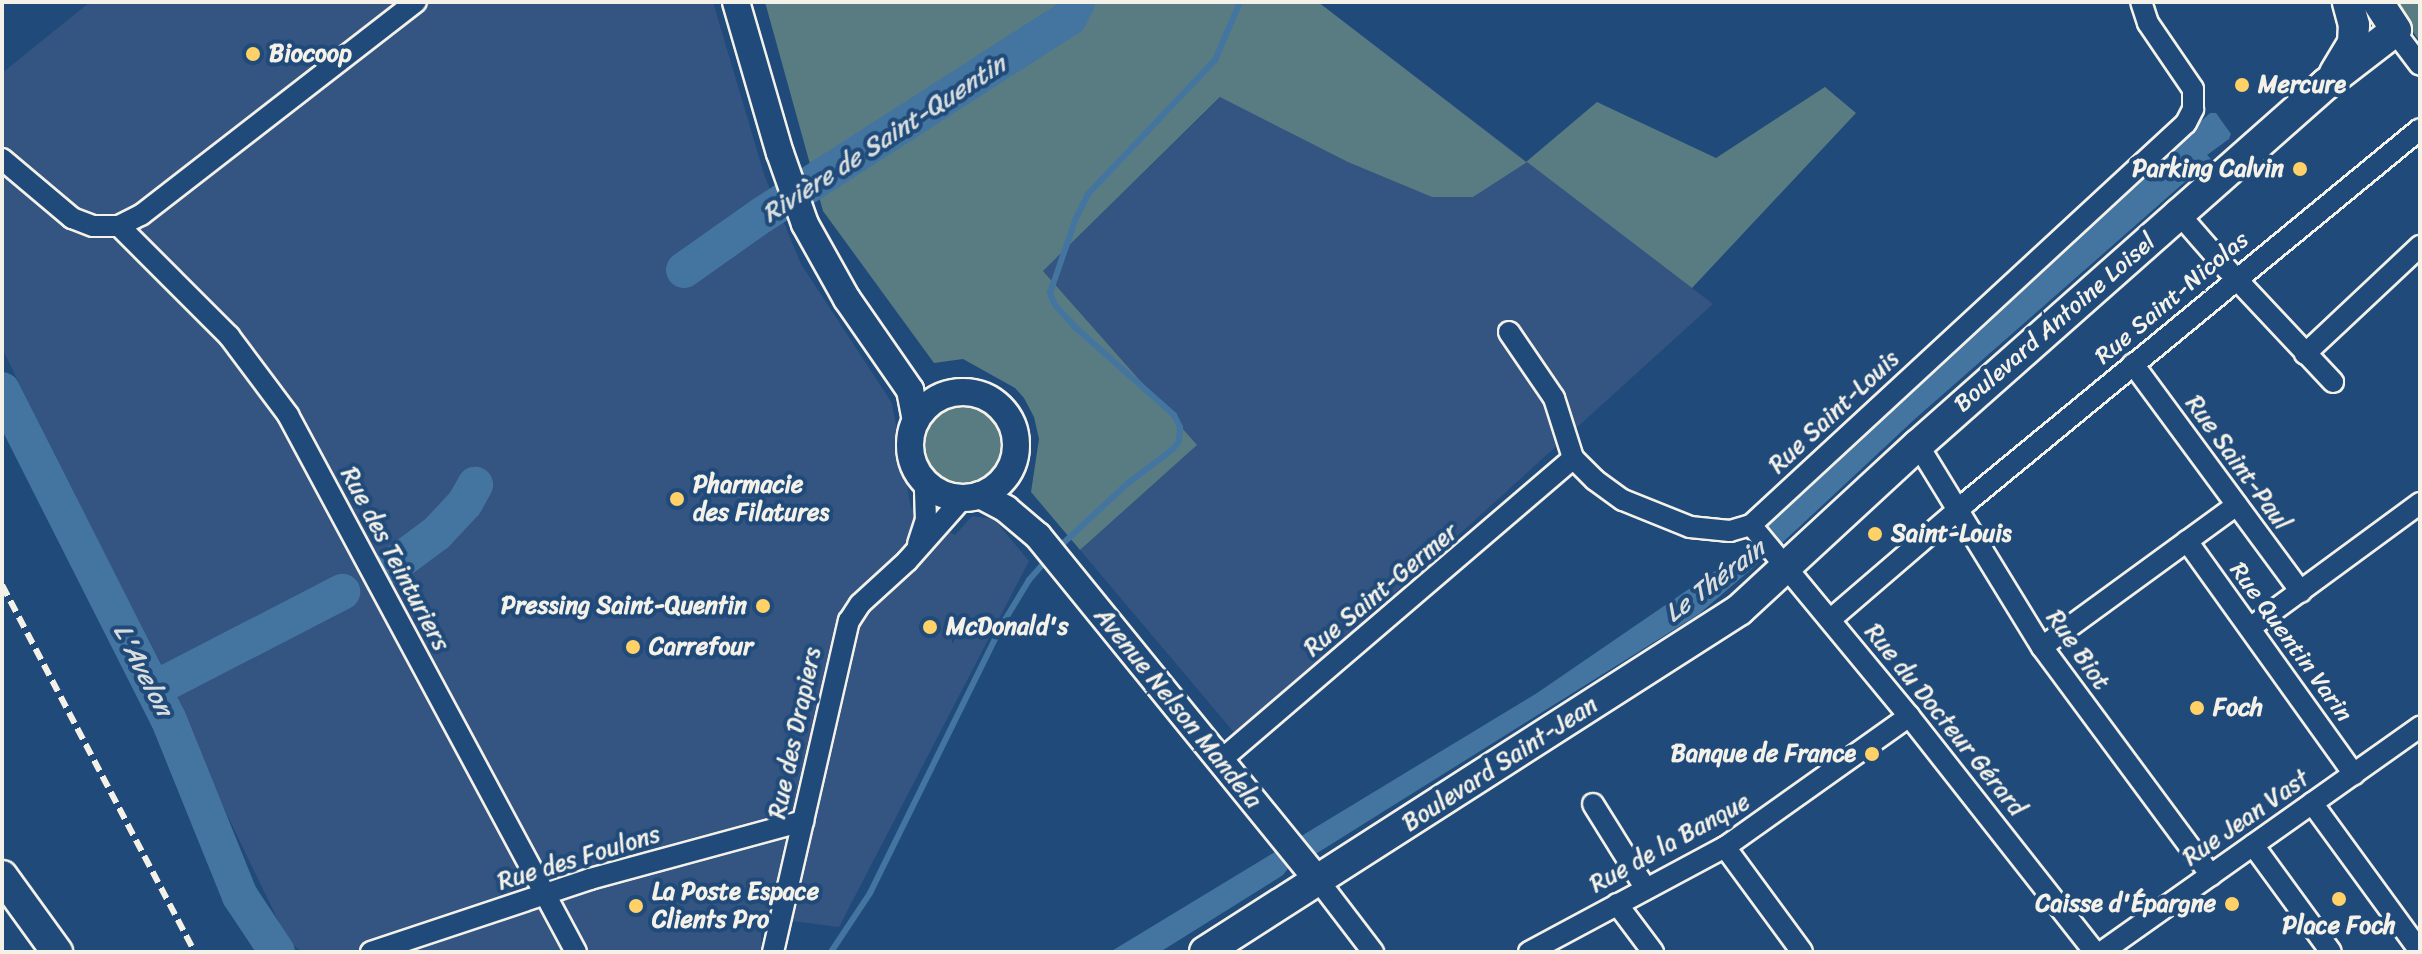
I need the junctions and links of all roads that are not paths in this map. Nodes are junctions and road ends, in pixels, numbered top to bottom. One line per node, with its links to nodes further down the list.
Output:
1 (416, 2): 13 (street)
2 (736, 2): 17 (street, Avenue Nelson Mandela)
3 (2141, 2): 31 (street, Rue Saint-Louis)
4 (2348, 2): 9 (main road, Boulevard Antoine Loisel)
5 (2363, 2): 7 (street)
6 (2378, 2): 7 (main road)
7 (2396, 30): 8 (street); 9 (main road, Boulevard Antoine Loisel)
8 (2420, 65)
9 (2326, 84): 12 (main road, Boulevard Antoine Loisel)
10 (2417, 131): 15 (street, Rue Saint-Nicolas)
11 (2, 159): 13 (street)
12 (2179, 214): 15 (street); 23 (main road, Boulevard Antoine Loisel)
13 (119, 226): 53 (street, Rue des Teinturiers)
14 (2420, 246): 18 (street)
15 (2236, 279): 18 (street); 19 (street, Rue Saint-Nicolas)
16 (1509, 332): 24 (street)
17 (879, 343): 21 (street, Avenue Nelson Mandela); 22 (street, Avenue Nelson Mandela)
18 (2305, 354): 20 (street)
19 (2133, 364): 29 (street, Rue Saint-Paul); 30 (street, Rue Saint-Nicolas)
20 (2333, 382)
21 (948, 394): 22 (street); 25 (street, Avenue Nelson Mandela)
22 (916, 420): 26 (street, Avenue Nelson Mandela)
23 (1918, 445): 30 (street, Rue Biot); 35 (main road, Boulevard Antoine Loisel)
24 (1573, 458): 31 (street); 42 (street, Rue Saint-Germer)
25 (1011, 466): 27 (street); 32 (street, Avenue Nelson Mandela)
26 (925, 482): 27 (street, Avenue Nelson Mandela); 34 (street)
27 (972, 496): 32 (street, Avenue Nelson Mandela); 34 (street, Rue des Drapiers)
28 (2420, 503): 36 (street)
29 (2237, 505): 33 (street); 36 (street, Rue Saint-Paul)
30 (1958, 509): 37 (street, Rue Saint-Nicolas); 39 (street, Rue Biot)
31 (1751, 525): 35 (street, Rue du Docteur Gérard)
32 (1041, 540): 42 (street, Avenue Nelson Mandela)
33 (2187, 541): 38 (street, Rue Quentin Varin); 39 (street)
34 (915, 551): 46 (street, Rue des Drapiers)
35 (1782, 560): 37 (street, Rue du Docteur Gérard); 49 (main road, Boulevard Saint-Jean)
36 (2301, 592): 38 (street)
37 (1831, 619): 40 (street, Rue du Docteur Gérard)
38 (2250, 628): 43 (street, Rue Quentin Varin)
39 (2042, 647): 50 (street, Rue Biot)
40 (1909, 716): 48 (street, Rue de la Banque); 65 (street, Rue du Docteur Gérard)
41 (2420, 727): 43 (street, Rue Jean Vast)
42 (1221, 760): 49 (street, Avenue Nelson Mandela)
43 (2354, 774): 44 (street, Rue Jean Vast)
44 (2312, 803): 47 (street, Rue Jean Vast); 55 (street)
45 (1593, 804): 52 (street)
46 (803, 821): 53 (street, Rue des Foulons); 60 (street, Rue des Drapiers)
47 (2253, 845): 50 (street, Rue Jean Vast); 67 (street)
48 (1725, 847): 52 (street, Rue de la Banque); 56 (street)
49 (1313, 874): 61 (main road, Boulevard Saint-Jean); 62 (street)
50 (2211, 875): 66 (street, Rue Jean Vast)
51 (2, 876): 57 (main road)
52 (1646, 889): 54 (street, Rue de la Banque)
53 (545, 894): 58 (street, Rue des Foulons); 59 (street, Rue des Teinturiers)
54 (1617, 904): 63 (street, Rue de la Banque); 64 (street)
55 (2417, 942)
56 (1800, 950)
57 (57, 952)
58 (371, 952)
59 (576, 952)
60 (773, 952)
61 (1205, 952)
62 (1373, 952)
63 (1529, 952)
64 (1653, 952)
65 (2095, 952)
66 (2102, 952)
67 (2331, 952)

